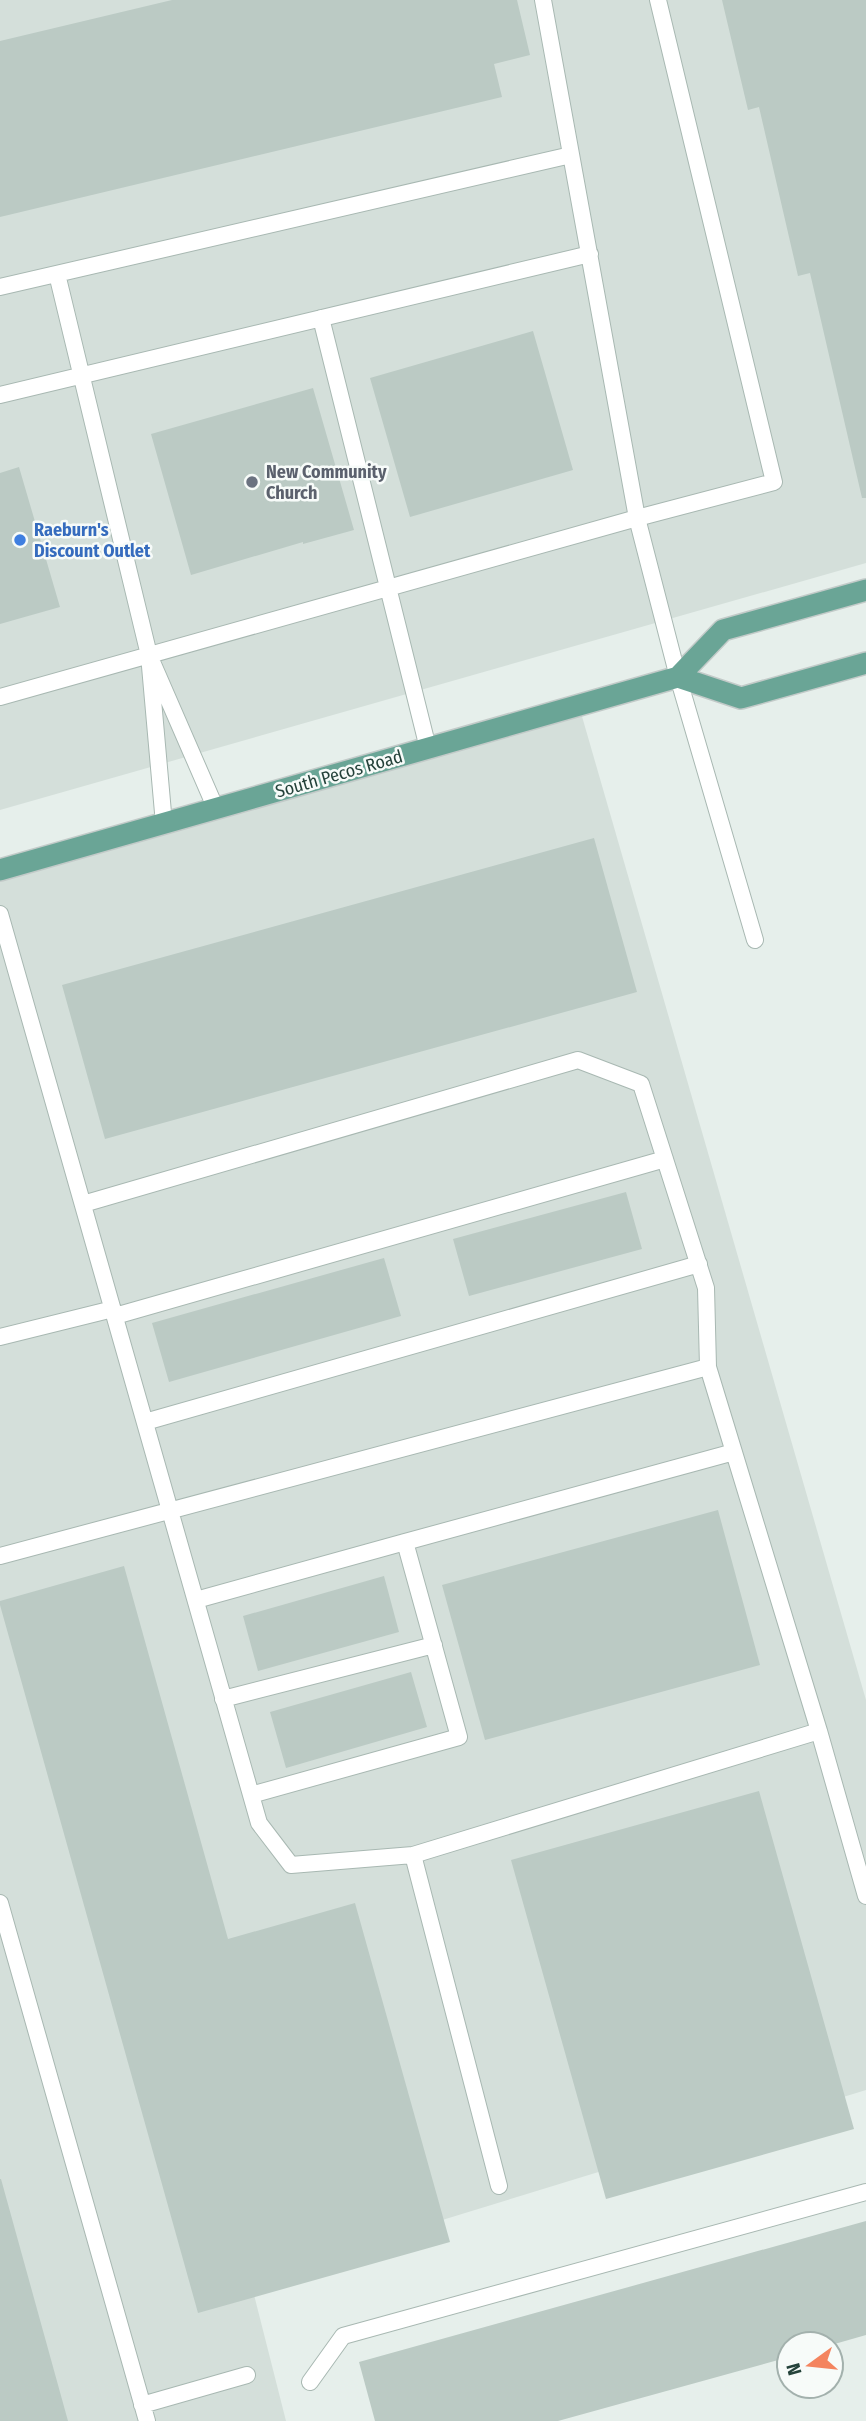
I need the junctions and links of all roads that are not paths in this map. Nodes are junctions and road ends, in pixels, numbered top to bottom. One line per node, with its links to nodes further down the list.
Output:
1 (543, 0): 3 (lane)
2 (658, 0): 10 (lane)
3 (571, 155): 4 (lane); 5 (lane)
4 (590, 254): 7 (lane); 10 (lane)
5 (57, 274): 6 (lane); 8 (lane)
6 (0, 287)
7 (320, 318): 8 (lane); 11 (lane)
8 (80, 376): 9 (lane); 13 (lane)
9 (0, 395)
10 (638, 518): 11 (lane); 15 (lane)
11 (389, 587): 13 (lane); 17 (lane)
12 (866, 590): 15 (main road)
13 (149, 655): 16 (lane); 18 (lane); 19 (lane)
14 (866, 663): 15 (main road)
15 (678, 677): 17 (main road, South Pecos Road); 22 (lane)
16 (0, 696)
17 (428, 748): 18 (main road, South Pecos Road)
18 (216, 809): 19 (main road, South Pecos Road)
19 (164, 824): 20 (main road, South Pecos Road)
20 (0, 870)
21 (0, 915): 24 (lane)
22 (755, 940)
23 (665, 1159): 24 (lane); 25 (lane); 26 (lane)
24 (83, 1204): 26 (lane)
25 (699, 1264): 28 (lane); 29 (lane)
26 (114, 1313): 27 (lane); 29 (lane)
27 (0, 1337)
28 (708, 1367): 30 (lane); 31 (lane)
29 (145, 1422): 31 (lane)
30 (734, 1452): 32 (lane); 37 (lane)
31 (170, 1510): 33 (lane); 34 (lane)
32 (405, 1542): 34 (lane); 35 (lane)
33 (0, 1556)
34 (196, 1600): 36 (lane)
35 (434, 1645): 36 (lane); 38 (lane)
36 (223, 1699): 38 (lane)
37 (819, 1731): 39 (lane); 40 (lane)
38 (251, 1795): 39 (lane)
39 (413, 1854): 42 (lane)
40 (866, 1896)
41 (0, 1903): 46 (lane)
42 (499, 2186)
43 (866, 2192): 45 (lane)
44 (247, 2375): 46 (lane)
45 (310, 2382)
46 (145, 2413)

